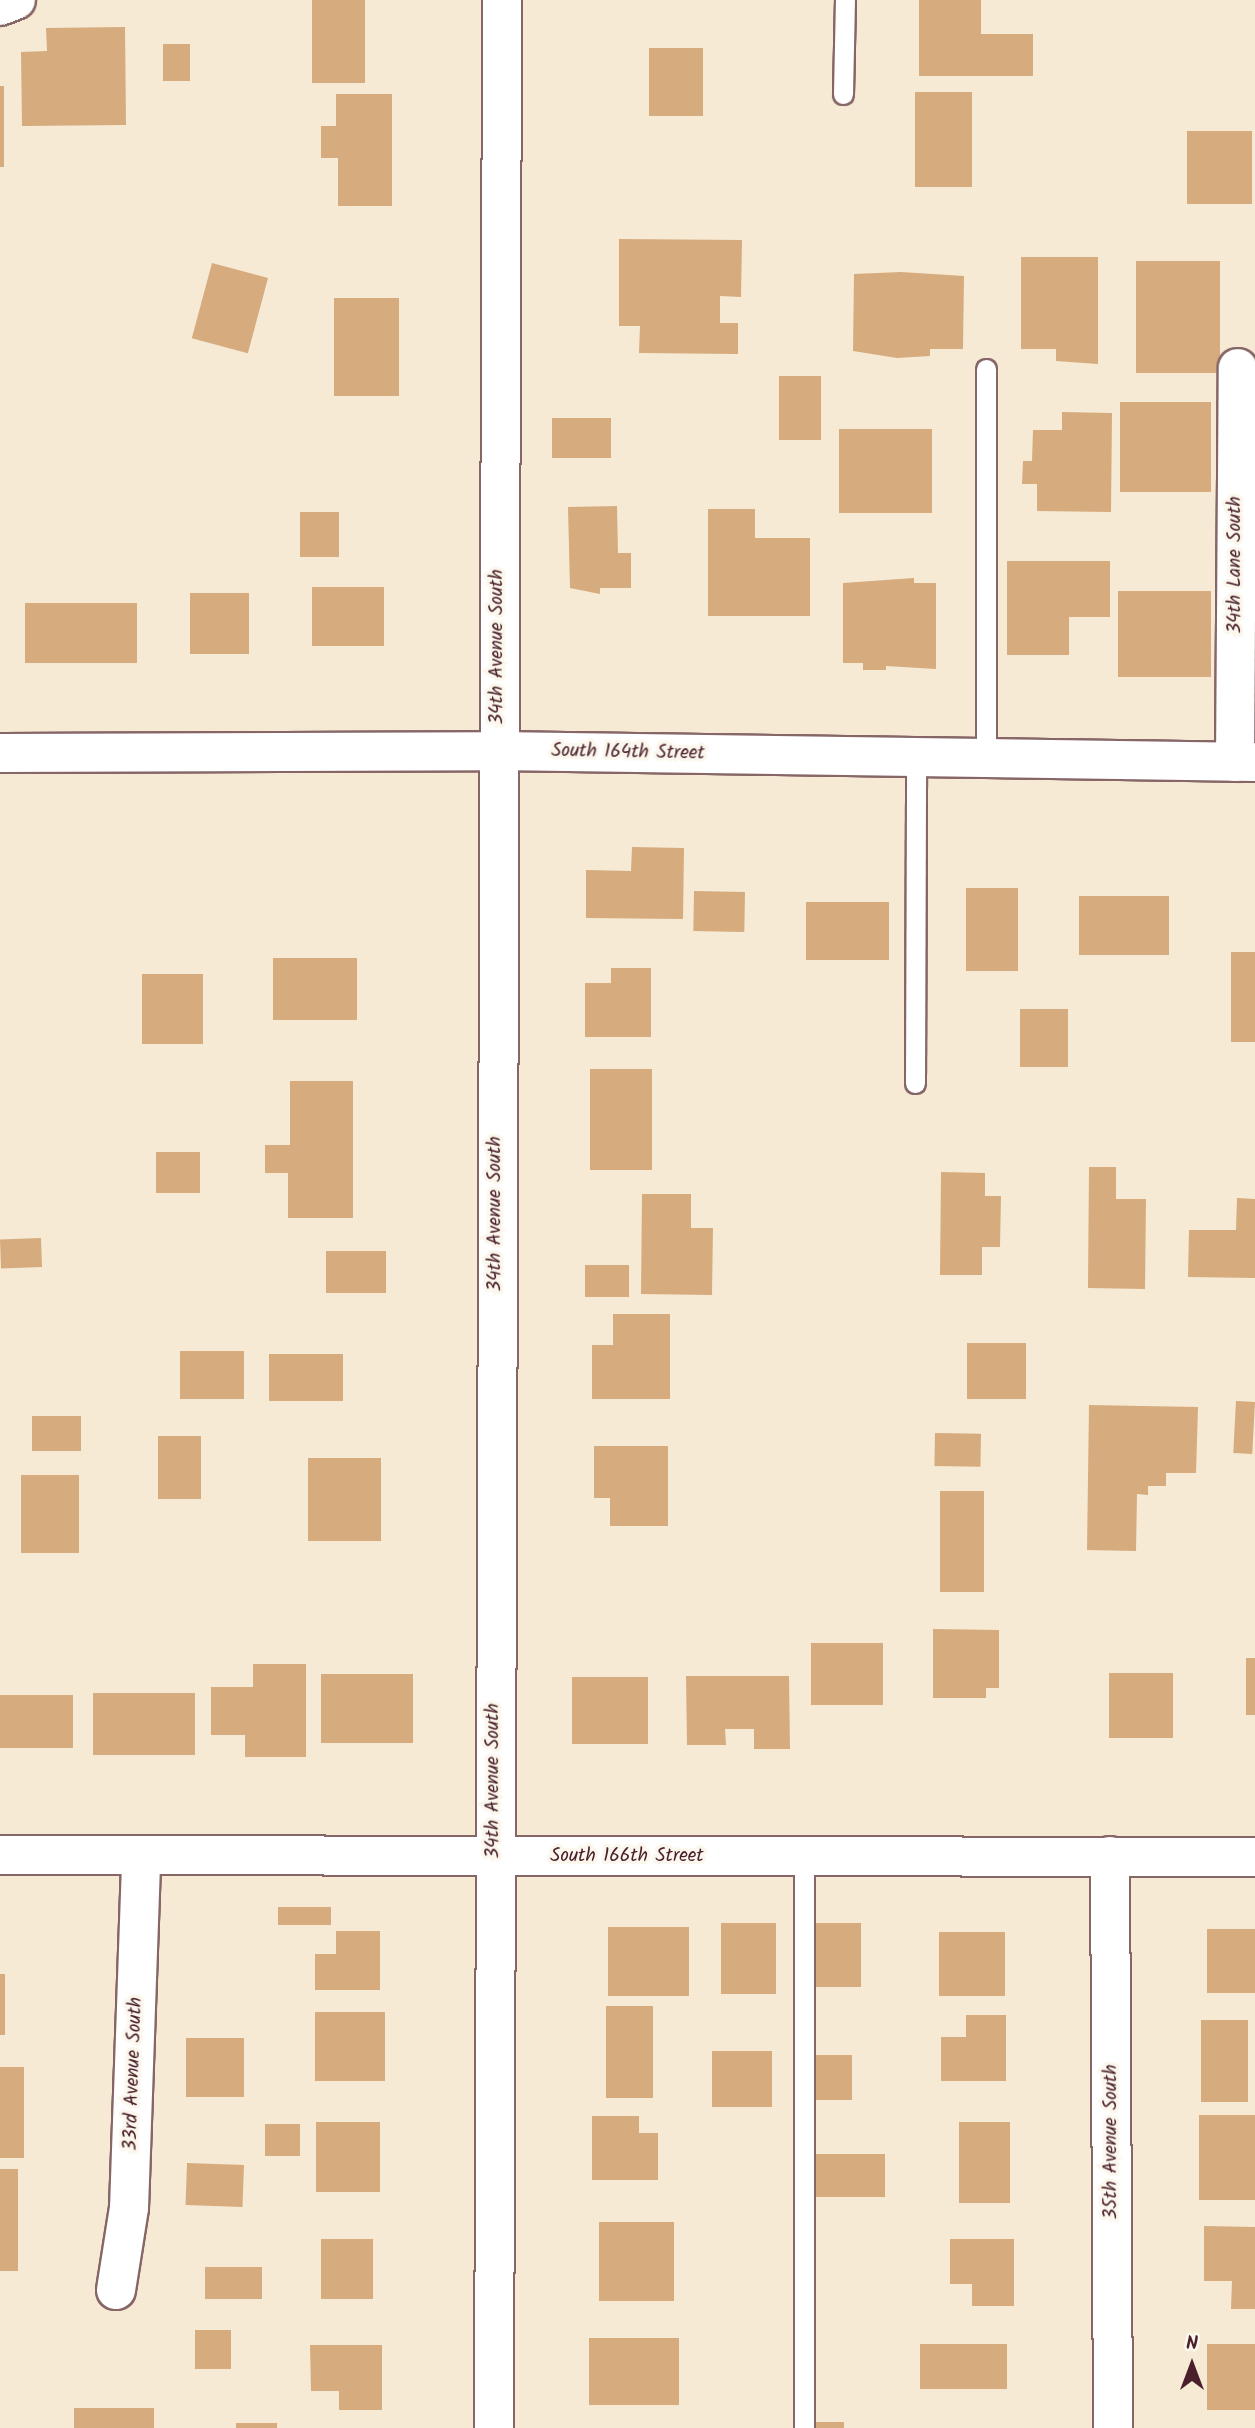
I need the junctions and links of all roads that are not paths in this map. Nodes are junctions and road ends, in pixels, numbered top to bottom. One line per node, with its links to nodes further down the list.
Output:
1 (16, 0): 4 (street)
2 (502, 0): 8 (street, 34th Avenue South)
3 (845, 0): 5 (lane)
4 (0, 6)
5 (844, 94)
6 (1238, 368): 12 (street, 34th Lane South)
7 (985, 369): 11 (lane)
8 (497, 751): 9 (street, South 164th Street); 10 (street, South 164th Street); 18 (street, 34th Avenue South)
9 (0, 753)
10 (916, 758): 11 (street, South 164th Street); 13 (lane)
11 (986, 759): 12 (street, South 164th Street)
12 (1245, 762)
13 (915, 1083)
14 (0, 1854): 17 (street, South 166th Street)
15 (804, 1856): 16 (street, South 166th Street); 18 (street, South 166th Street); 22 (lane)
16 (1110, 1856): 19 (street, South 166th Street); 23 (street, 35th Avenue South)
17 (141, 1857): 18 (street, South 166th Street); 20 (street, 33rd Avenue South)
18 (494, 1857): 21 (street, 34th Avenue South)
19 (1255, 1857)
20 (116, 2290)
21 (494, 2428)
22 (804, 2428)
23 (1113, 2428)

